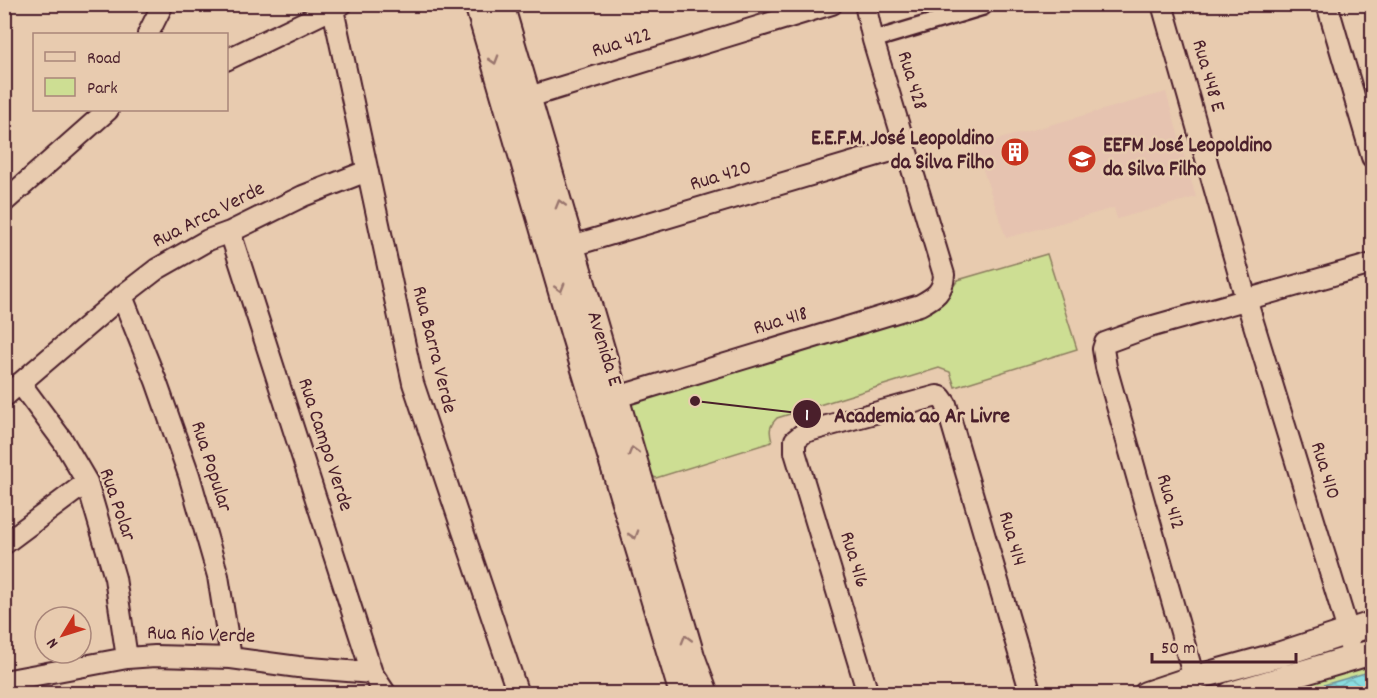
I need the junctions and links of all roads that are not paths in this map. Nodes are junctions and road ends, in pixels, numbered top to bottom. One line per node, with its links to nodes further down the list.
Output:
1 (163, 4): 10 (street)
2 (477, 4): 21 (street, Avenida E, one-way to 21)
3 (501, 4): 13 (street, Avenida E)
4 (832, 4): 13 (street, Rua 422)
5 (865, 4): 11 (street, Rua 428)
6 (985, 4): 11 (street)
7 (1162, 4): 25 (street, Rua 448 E)
8 (1327, 4): 16 (street)
9 (338, 7): 12 (street); 17 (street, Rua Barra Verde)
10 (148, 33)
11 (873, 40): 15 (street, Rua 428)
12 (228, 59)
13 (529, 97): 20 (street, Avenida E, one-way to 13)
14 (107, 111): 18 (street)
15 (906, 147): 20 (street, Rua 420); 23 (street, Rua 428)
16 (1372, 157)
17 (367, 171): 19 (street, Rua Arca Verde); 42 (street, Rua Barra Verde)
18 (9, 190)
19 (230, 232): 24 (street, Rua Arca Verde); 38 (street, Rua Campo Verde)
20 (573, 246): 21 (street, Rua 420); 26 (street, Avenida E)
21 (550, 253): 26 (street, Avenida E, one-way to 26)
22 (1372, 264): 25 (street)
23 (944, 275): 29 (street, Rua 418)
24 (122, 296): 27 (street, Rua Arca Verde); 37 (street, Rua Popular)
25 (1246, 299): 34 (street, Rua 410); 39 (street, Rua 412)
26 (584, 329): 29 (street, Avenida E); 43 (street, Avenida E, one-way to 43)
27 (20, 383): 28 (street, Rua Arca Verde); 31 (street, Rua Polar)
28 (4, 397)
29 (617, 397): 44 (street, Avenida E, one-way to 29)
30 (944, 399): 45 (street, Rua 416); 46 (street, Rua 414)
31 (87, 482): 32 (street); 36 (street, Rua Polar)
32 (4, 544)
33 (1372, 624): 34 (street)
34 (1348, 631): 35 (street, Rua 410); 39 (street)
35 (1362, 655): 48 (street)
36 (127, 658): 37 (street, Rua Rio Verde); 40 (street, Rua Rio Verde)
37 (231, 658): 38 (street, Rua Rio Verde)
38 (372, 673): 41 (street)
39 (1194, 678): 47 (street)
40 (4, 681)
41 (386, 693)
42 (518, 693)
43 (682, 693)
44 (706, 693)
45 (868, 693)
46 (1031, 693)
47 (1146, 693)
48 (1231, 693)

